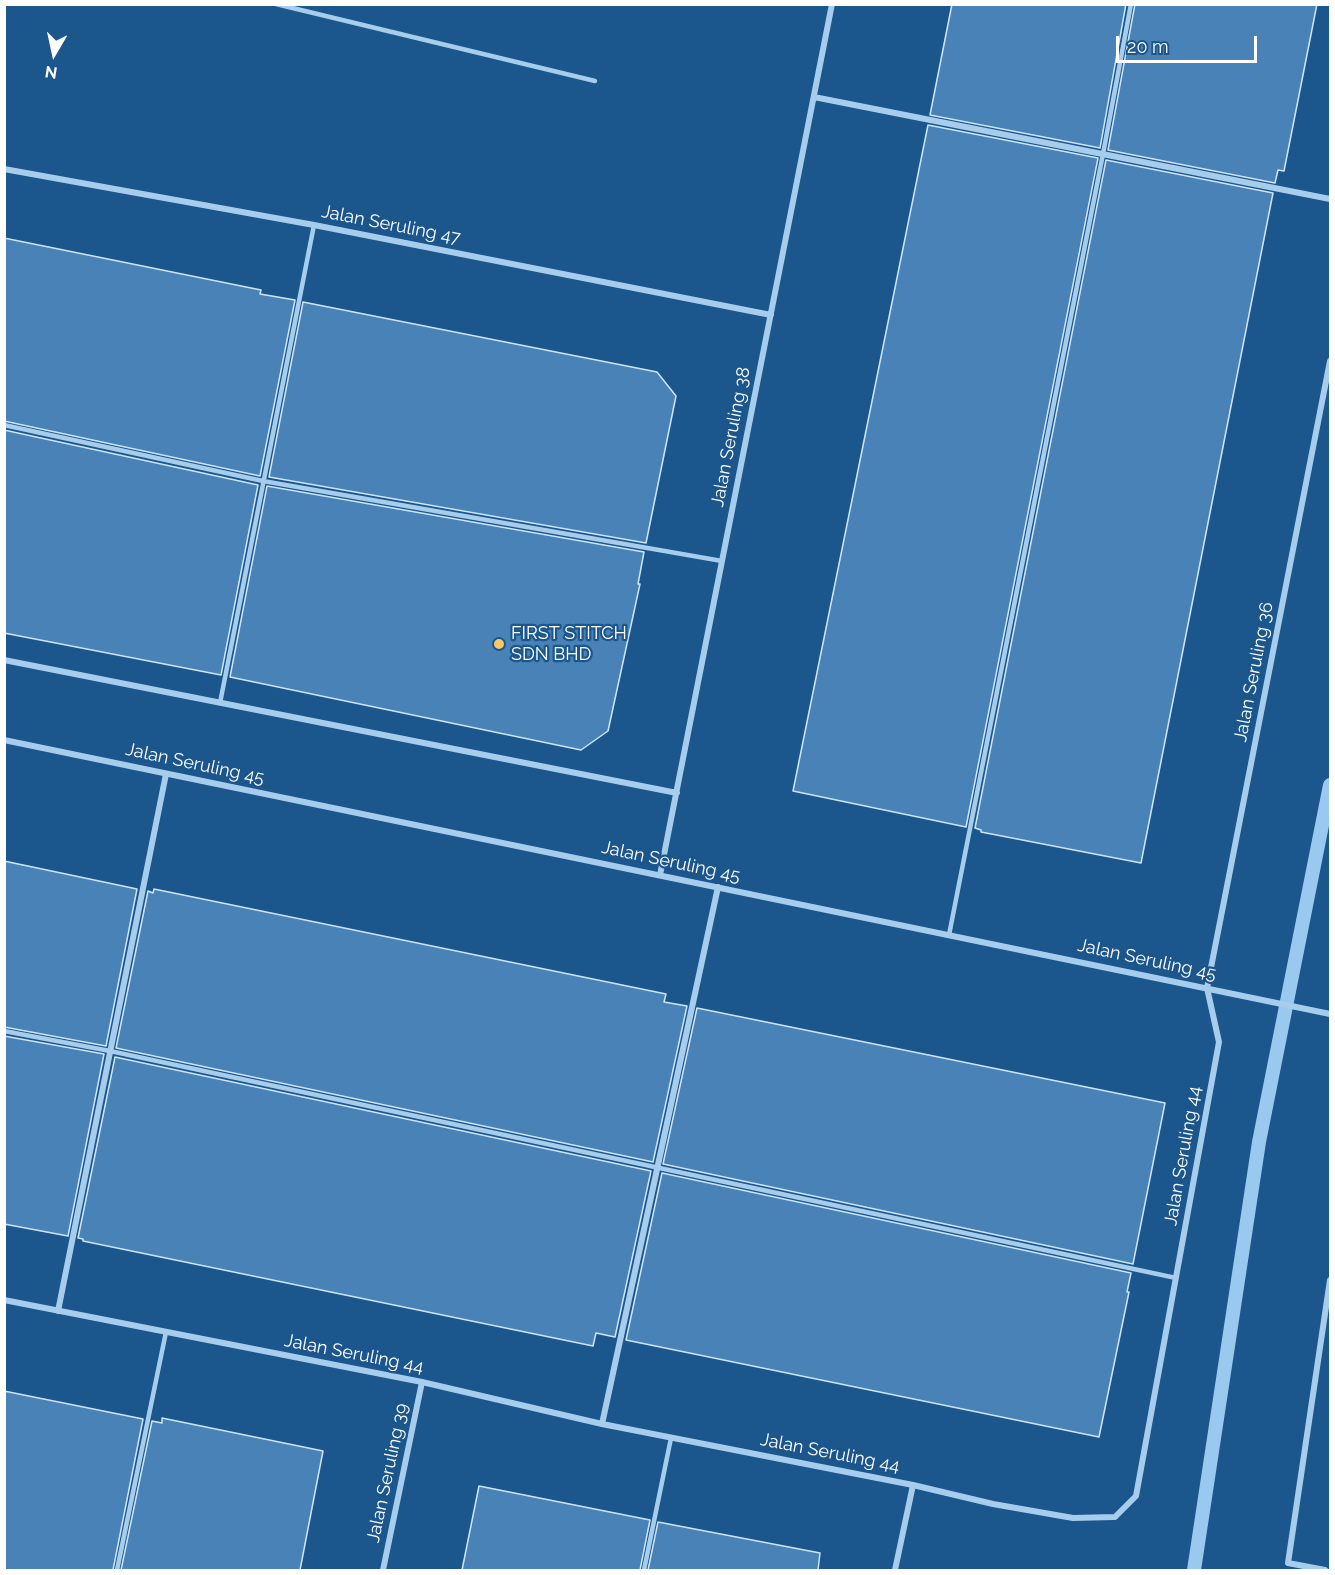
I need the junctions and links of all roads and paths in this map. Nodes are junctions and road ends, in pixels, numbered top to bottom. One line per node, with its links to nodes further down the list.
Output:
1 (276, 4): 4 (lane)
2 (832, 4): 5 (street, Jalan Seruling 38)
3 (1131, 4): 6 (lane)
4 (595, 81)
5 (814, 97): 6 (street); 10 (street, Jalan Seruling 38)
6 (1103, 154): 8 (street); 22 (lane)
7 (4, 169): 9 (street, Jalan Seruling 47)
8 (1330, 199)
9 (314, 225): 10 (street, Jalan Seruling 47); 13 (lane)
10 (771, 315): 14 (street, Jalan Seruling 38)
11 (1330, 361): 23 (street, Jalan Seruling 36)
12 (4, 425): 13 (lane)
13 (263, 481): 14 (lane); 16 (lane)
14 (722, 561): 19 (street, Jalan Seruling 38)
15 (4, 660): 16 (street)
16 (220, 703): 19 (street)
17 (4, 740): 18 (street, Jalan Seruling 45)
18 (166, 774): 20 (street, Jalan Seruling 45); 26 (street)
19 (677, 793): 20 (street, Jalan Seruling 38)
20 (660, 876): 21 (street, Jalan Seruling 45)
21 (718, 887): 22 (street, Jalan Seruling 45); 27 (street)
22 (949, 935): 23 (street, Jalan Seruling 45)
23 (1207, 988): 24 (street, Jalan Seruling 45); 28 (street, Jalan Seruling 44)
24 (1330, 1014)
25 (4, 1031): 26 (lane)
26 (110, 1051): 27 (lane); 32 (street)
27 (657, 1169): 28 (lane); 35 (street)
28 (1176, 1278): 37 (street, Jalan Seruling 44)
29 (1330, 1280): 31 (street)
30 (4, 1300): 32 (street, Jalan Seruling 44)
31 (1328, 1303): 42 (street)
32 (58, 1311): 33 (street, Jalan Seruling 44)
33 (166, 1332): 34 (street, Jalan Seruling 44); 38 (lane)
34 (422, 1383): 35 (street, Jalan Seruling 44); 39 (street, Jalan Seruling 39)
35 (602, 1424): 36 (street, Jalan Seruling 44)
36 (671, 1438): 37 (street, Jalan Seruling 44); 40 (lane)
37 (913, 1485): 41 (street)
38 (117, 1570)
39 (383, 1570)
40 (644, 1570)
41 (896, 1570)
42 (1325, 1570)

